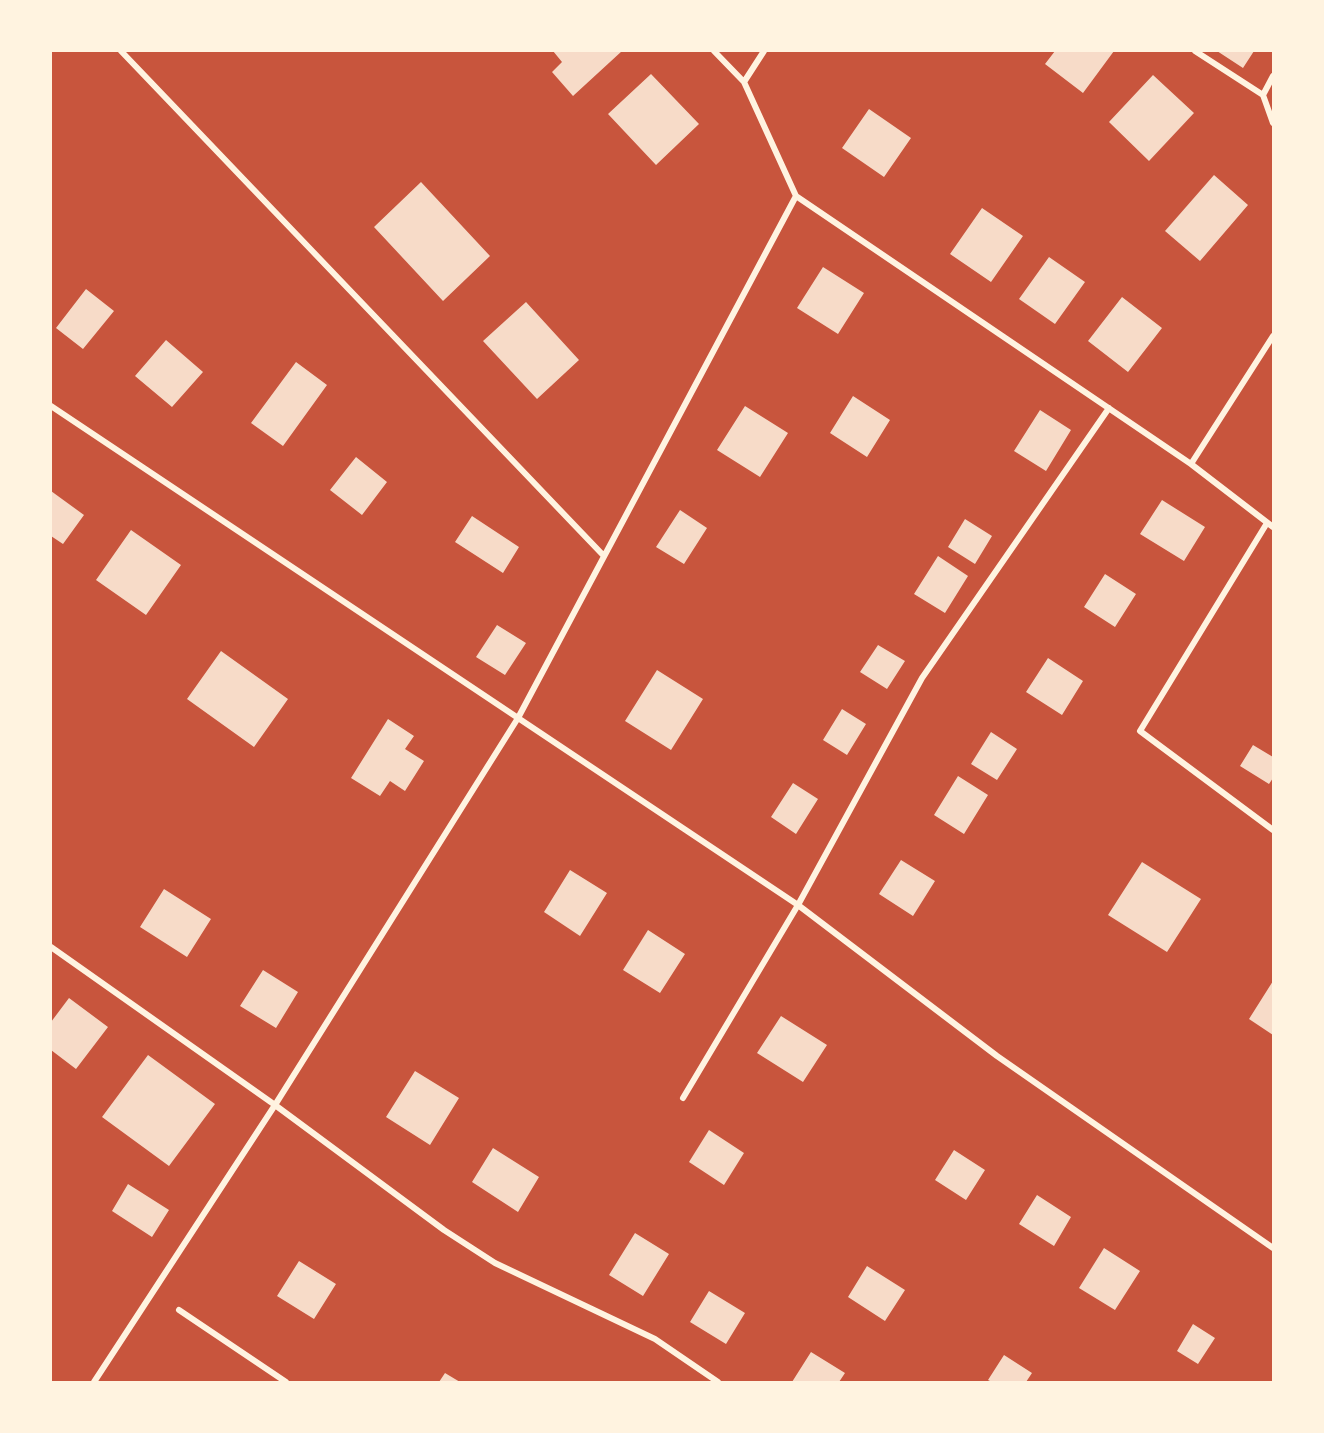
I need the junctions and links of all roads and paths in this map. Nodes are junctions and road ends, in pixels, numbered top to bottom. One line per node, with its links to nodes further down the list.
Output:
1 (121, 51): 15 (street)
2 (714, 51): 6 (street)
3 (764, 51): 6 (street)
4 (1195, 51): 7 (street)
5 (1273, 76): 7 (street)
6 (744, 82): 9 (street)
7 (1263, 95): 8 (street)
8 (1273, 123)
9 (796, 196): 12 (street); 15 (street)
10 (1273, 336): 13 (street)
11 (51, 406): 16 (street)
12 (1109, 408): 13 (street); 18 (street)
13 (1191, 464): 14 (street)
14 (1270, 525): 17 (street)
15 (603, 555): 16 (street)
16 (518, 718): 18 (street); 21 (street)
17 (1273, 830)
18 (798, 905): 20 (street); 22 (street)
19 (51, 947): 21 (street)
20 (683, 1098)
21 (275, 1105): 24 (street); 26 (street)
22 (1273, 1248)
23 (179, 1310): 25 (street)
24 (94, 1382)
25 (286, 1382)
26 (718, 1382)

